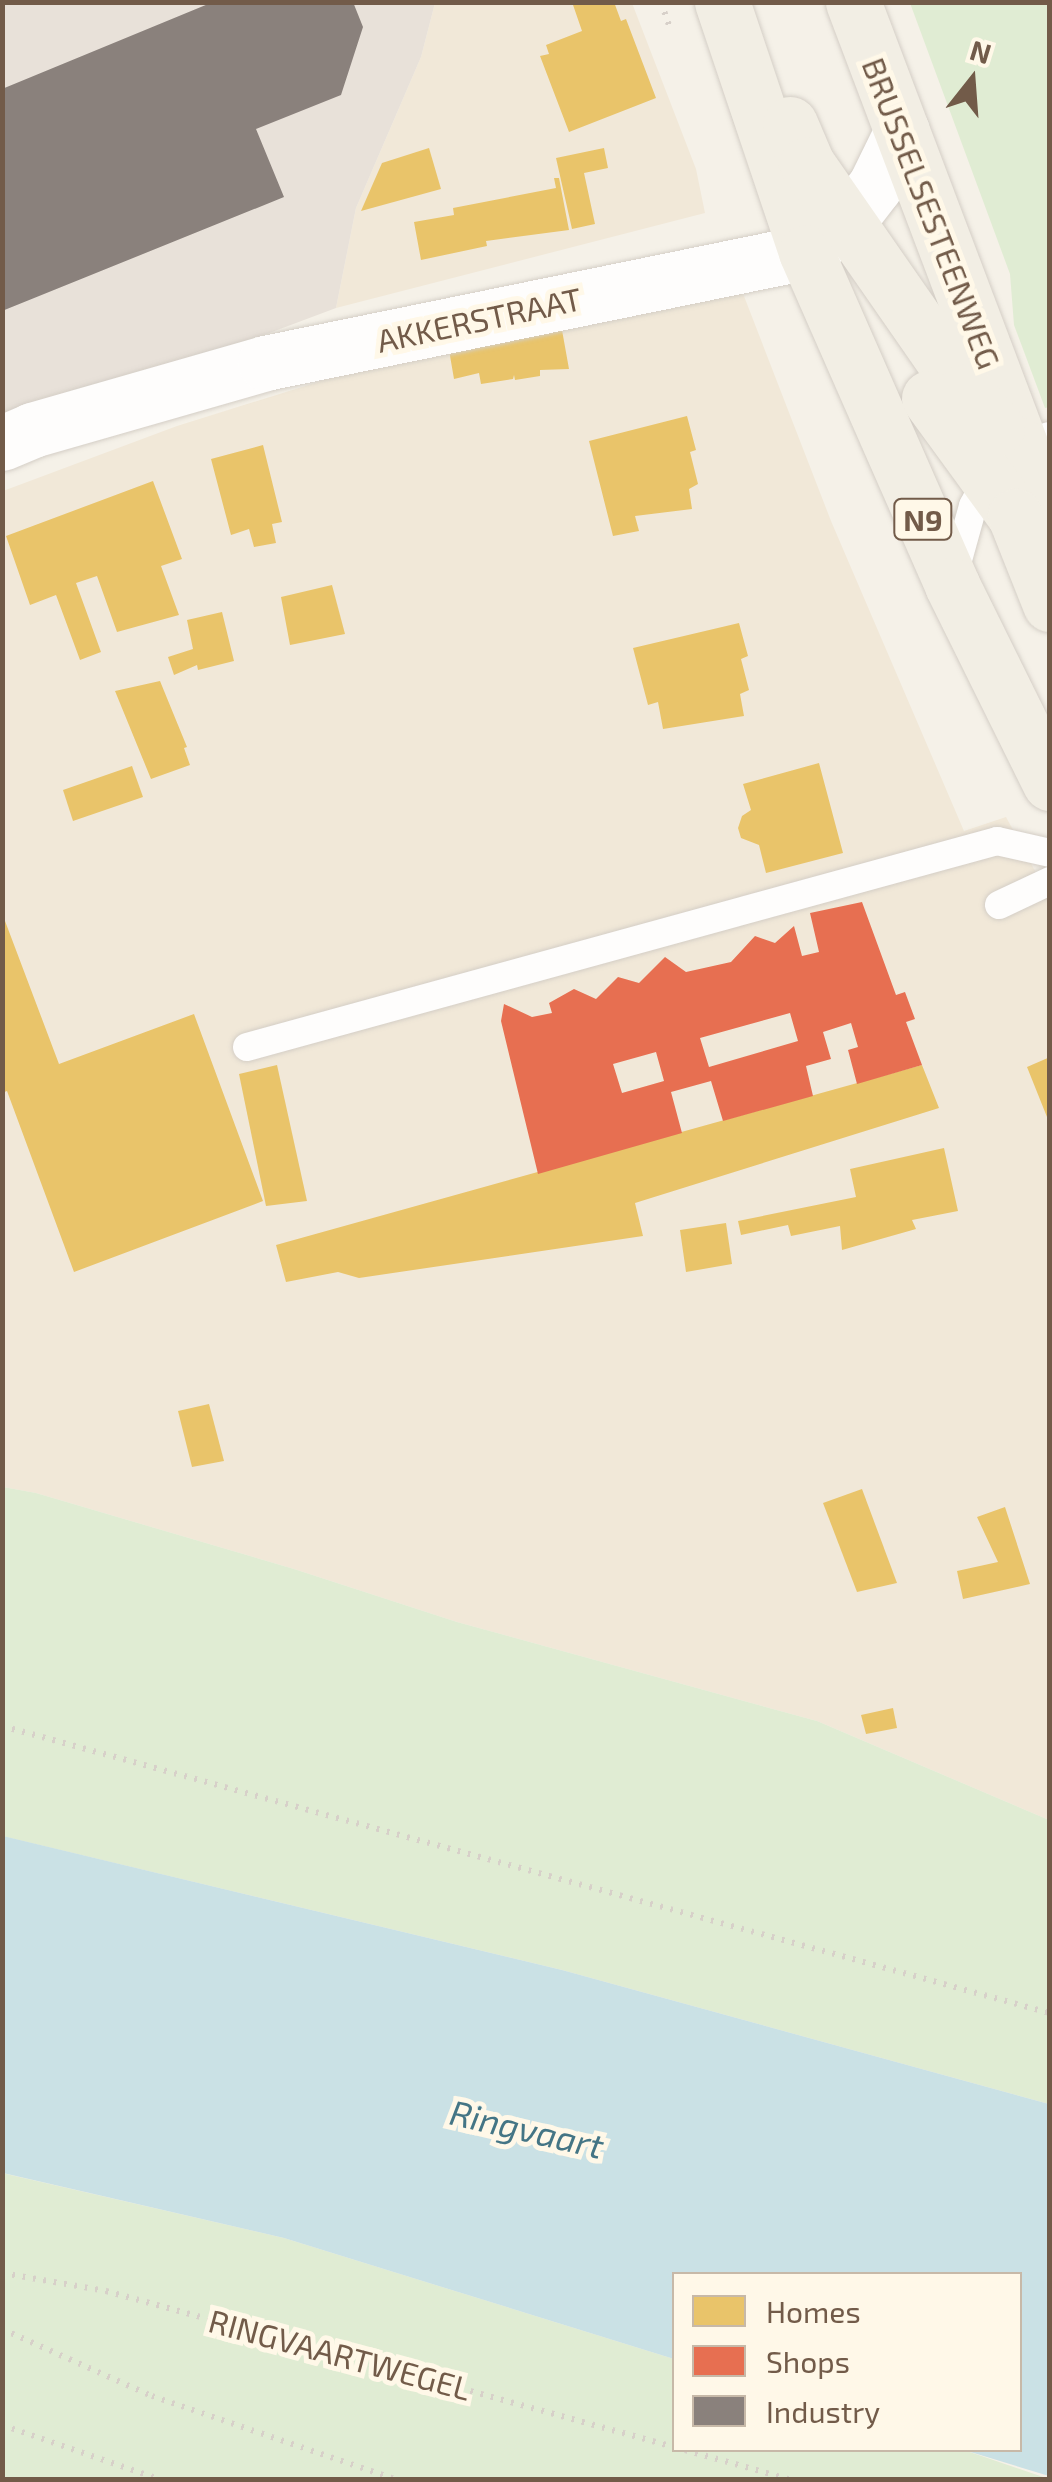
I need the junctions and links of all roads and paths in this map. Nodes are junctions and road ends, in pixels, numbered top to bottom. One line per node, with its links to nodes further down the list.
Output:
1 (722, 2): 5 (main road, N9)
2 (736, 2): 5 (main road)
3 (853, 2): 4 (main road, BRUSSELSESTEENWEG)
4 (902, 131): 5 (street); 7 (main road, BRUSSELSESTEENWEG)
5 (827, 236): 6 (street, AKKERSTRAAT); 7 (main road); 9 (main road, N9)
6 (2, 443)
7 (1019, 453): 8 (main road, BRUSSELSESTEENWEG); 9 (lane); 10 (main road)
8 (1050, 538)
9 (952, 585): 11 (main road, N9)
10 (1050, 604)
11 (1050, 783)
12 (1050, 854): 15 (lane)
13 (1050, 881): 14 (lane)
14 (999, 905)
15 (247, 1048)
16 (2, 1726): 17 (path)
17 (1050, 2013)
18 (2, 2272): 21 (path, RINGVAARTWEGEL)
19 (2, 2329): 24 (path)
20 (2, 2425): 23 (path)
21 (672, 2446)
22 (692, 2452): 25 (path)
23 (162, 2480)
24 (397, 2480)
25 (792, 2480)

